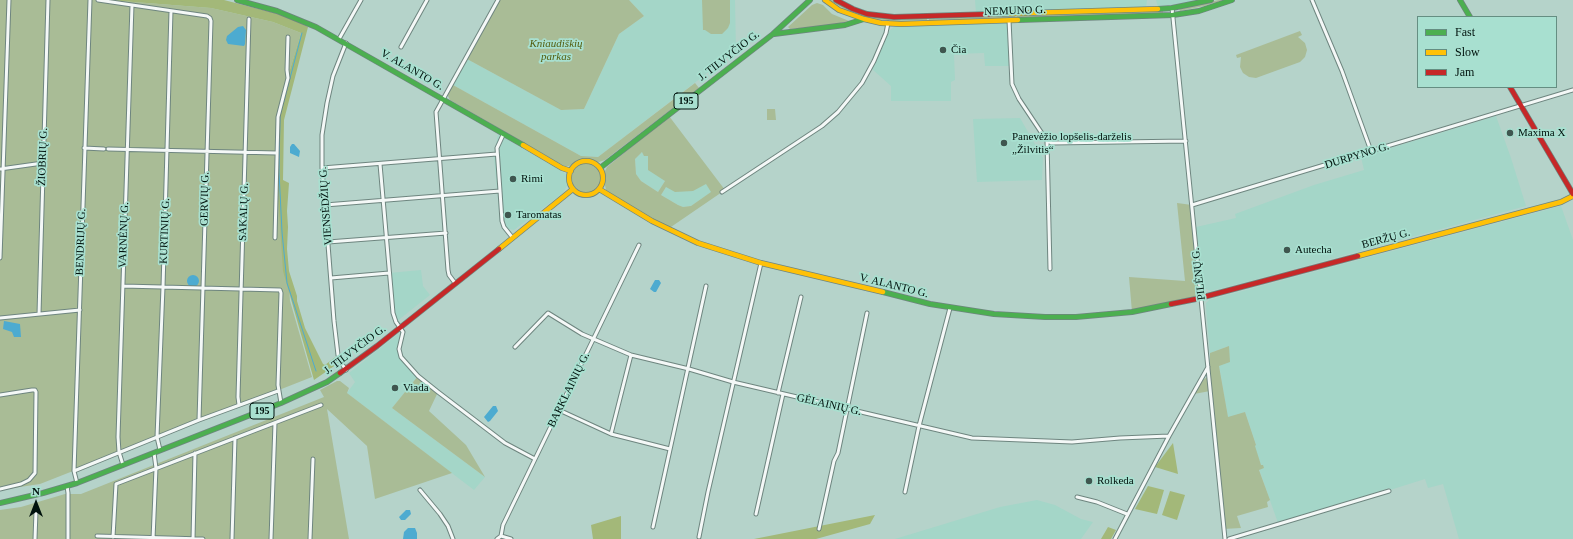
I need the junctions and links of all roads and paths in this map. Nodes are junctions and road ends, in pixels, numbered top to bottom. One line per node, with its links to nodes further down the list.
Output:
1 (9, 0): 50 (street)
2 (48, 0): 46 (street, ŽIOBRIŲ G.)
3 (90, 0): 37 (street, BENDRIJŲ G.)
4 (98, 0): 16 (street, GERVIŲ G.)
5 (237, 0): 27 (main road, V. ALANTO G.)
6 (361, 0): 27 (street)
7 (427, 0): 29 (street)
8 (498, 0): 32 (street)
9 (810, 0): 25 (main road, J. TILVYČIO G. / 195)
10 (825, 0): 22 (main road, NEMUNO G.)
11 (836, 0): 17 (main road, NEMUNO G.)
12 (1211, 0): 17 (main road, NEMUNO G.)
13 (1232, 0): 19 (main road, NEMUNO G.)
14 (1312, 0): 40 (street)
15 (1460, 0): 20 (main road)
16 (132, 5): 18 (street, GERVIŲ G.); 38 (street, VARNĖNŲ G.)
17 (1172, 8): 19 (street, PILĖNŲ G.)
18 (171, 11): 39 (street, KURTINIŲ G.); 41 (street, GERVIŲ G.)
19 (1173, 15): 23 (main road, NEMUNO G.); 36 (street, PILĖNŲ G.)
20 (1469, 16)
21 (249, 19): 42 (street, SAKALŲ G.)
22 (864, 19): 24 (main road, NEMUNO G.); 25 (main road)
23 (1009, 20): 24 (main road, NEMUNO G.); 35 (street)
24 (888, 23): 55 (street)
25 (773, 34): 49 (main road, J. TILVYČIO G. / 195)
26 (288, 37): 43 (street)
27 (340, 39): 28 (main road, V. ALANTO G.)
28 (346, 42): 32 (main road, V. ALANTO G.); 48 (street, VIENSĖDŽIŲ G.)
29 (400, 47)
30 (1511, 88): 33 (main road)
31 (1573, 90): 33 (street, DURPYNO G.)
32 (443, 99): 34 (main road, V. ALANTO G.); 45 (street)
33 (1521, 106): 40 (street, DURPYNO G.); 56 (main road)
34 (503, 134): 44 (street); 51 (main road, V. ALANTO G.)
35 (1047, 141): 36 (street); 69 (street)
36 (1186, 141): 60 (street, PILĖNŲ G.)
37 (84, 148): 38 (street); 81 (street, BENDRIJŲ G.)
38 (127, 149): 39 (street); 73 (street, VARNĖNŲ G.)
39 (167, 150): 41 (street); 75 (street, KURTINIŲ G.)
40 (1371, 151): 60 (street, DURPYNO G.)
41 (206, 152): 42 (street); 76 (street, GERVIŲ G.)
42 (246, 152): 43 (street); 77 (street, SAKALŲ G.)
43 (277, 153): 64 (street)
44 (497, 154): 45 (street); 54 (street)
45 (439, 159): 47 (street); 57 (street)
46 (43, 163): 50 (street); 83 (street, ŽIOBRIŲ G.)
47 (380, 164): 48 (street); 58 (street)
48 (322, 168): 59 (street, VIENSĖDŽIŲ G.)
49 (600, 168): 51 (main road); 53 (main road)
50 (1, 169): 67 (street)
51 (571, 172): 52 (main road)
52 (573, 189): 53 (main road); 63 (main road, J. TILVYČIO G. / 195)
53 (599, 189): 68 (main road, V. ALANTO G.)
54 (500, 191): 57 (street); 63 (street)
55 (722, 192)
56 (1573, 195): 79 (main road, BERŽŲ G.)
57 (442, 196): 58 (street); 61 (street)
58 (383, 200): 59 (street); 62 (street)
59 (325, 205): 65 (street, VIENSĖDŽIŲ G.)
60 (1192, 205): 79 (street, PILĖNŲ G.)
61 (446, 232): 62 (street); 72 (street)
62 (386, 237): 65 (street); 70 (street)
63 (512, 237): 72 (main road, J. TILVYČIO G. / 195)
64 (275, 238)
65 (328, 242): 71 (street, VIENSĖDŽIŲ G.)
66 (639, 245): 86 (street, BARKLAINIŲ G.)
67 (0, 258)
68 (761, 263): 80 (main road, V. ALANTO G.); 92 (street)
69 (1050, 269)
70 (389, 273): 71 (street); 85 (street)
71 (331, 278): 91 (street, VIENSĖDŽIŲ G.)
72 (455, 283): 85 (main road, J. TILVYČIO G. / 195)
73 (123, 286): 75 (street); 111 (street, VARNĖNŲ G.)
74 (706, 286): 90 (street)
75 (163, 287): 76 (street); 107 (street, KURTINIŲ G.)
76 (203, 288): 77 (street); 102 (street, GERVIŲ G.)
77 (241, 288): 93 (street); 98 (street, SAKALŲ G.)
78 (801, 297): 94 (street)
79 (1202, 298): 80 (main road, V. ALANTO G.); 89 (street, PILĖNŲ G.)
80 (950, 308): 104 (street)
81 (80, 310): 83 (street); 118 (street, BENDRIJŲ G.)
82 (867, 313): 101 (street)
83 (39, 314): 84 (street)
84 (0, 318)
85 (400, 327): 91 (main road, J. TILVYČIO G. / 195); 115 (street)
86 (594, 339): 87 (street, GĖLAINIŲ G.); 88 (street, GĖLAINIŲ G.); 100 (street, BARKLAINIŲ G.)
87 (515, 347)
88 (631, 355): 90 (street, GĖLAINIŲ G.); 105 (street)
89 (1208, 367): 106 (street); 148 (street, PILĖNŲ G.)
90 (689, 369): 92 (street, GĖLAINIŲ G.); 109 (street)
91 (346, 370): 97 (main road, J. TILVYČIO G. / 195)
92 (733, 382): 94 (street, GĖLAINIŲ G.); 135 (street)
93 (278, 391): 97 (street); 98 (street)
94 (778, 393): 95 (street, GĖLAINIŲ G.)
95 (783, 394): 101 (street, GĖLAINIŲ G.); 128 (street)
96 (0, 395): 121 (street)
97 (281, 403): 110 (main road, J. TILVYČIO G. / 195)
98 (239, 405): 102 (street)
99 (321, 405): 103 (street)
100 (559, 410): 105 (street); 115 (street, BARKLAINIŲ G.)
101 (847, 410): 104 (street, GĖLAINIŲ G.); 131 (street)
102 (199, 420): 107 (street)
103 (275, 423): 108 (street); 142 (street)
104 (920, 426): 106 (street, GĖLAINIŲ G.); 124 (street)
105 (611, 434): 109 (street)
106 (1169, 436): 129 (street)
107 (157, 438): 110 (street, KURTINIŲ G.); 111 (street)
108 (235, 438): 113 (street); 141 (street)
109 (670, 449): 130 (street)
110 (160, 450): 112 (main road, J. TILVYČIO G. / 195)
111 (119, 452): 116 (street, VARNĖNŲ G.); 118 (street)
112 (154, 453): 116 (main road, J. TILVYČIO G. / 195); 117 (street)
113 (195, 454): 117 (street); 139 (street)
114 (313, 459): 143 (street)
115 (535, 459): 133 (street, BARKLAINIŲ G.)
116 (123, 464): 119 (main road, J. TILVYČIO G. / 195)
117 (156, 468): 134 (street); 136 (street)
118 (74, 471): 119 (street, BENDRIJŲ G.)
119 (77, 483): 120 (main road, J. TILVYČIO G. / 195)
120 (67, 486): 126 (main road, J. TILVYČIO G. / 195); 138 (street)
121 (0, 489)
122 (420, 490): 144 (street)
123 (1389, 490): 149 (street)
124 (905, 492)
125 (1077, 497): 129 (street)
126 (0, 503)
127 (36, 511): 137 (street)
128 (756, 514)
129 (1127, 514): 147 (street)
130 (653, 527)
131 (819, 529)
132 (97, 536): 134 (street)
133 (501, 536): 145 (street); 146 (street)
134 (113, 537): 136 (street)
135 (699, 537)
136 (153, 538): 139 (street)
137 (35, 539)
138 (68, 539)
139 (193, 539): 140 (street)
140 (203, 539)
141 (232, 539)
142 (271, 539)
143 (310, 539)
144 (453, 539)
145 (497, 539)
146 (511, 539)
147 (1115, 539)
148 (1225, 539)
149 (1229, 539)

